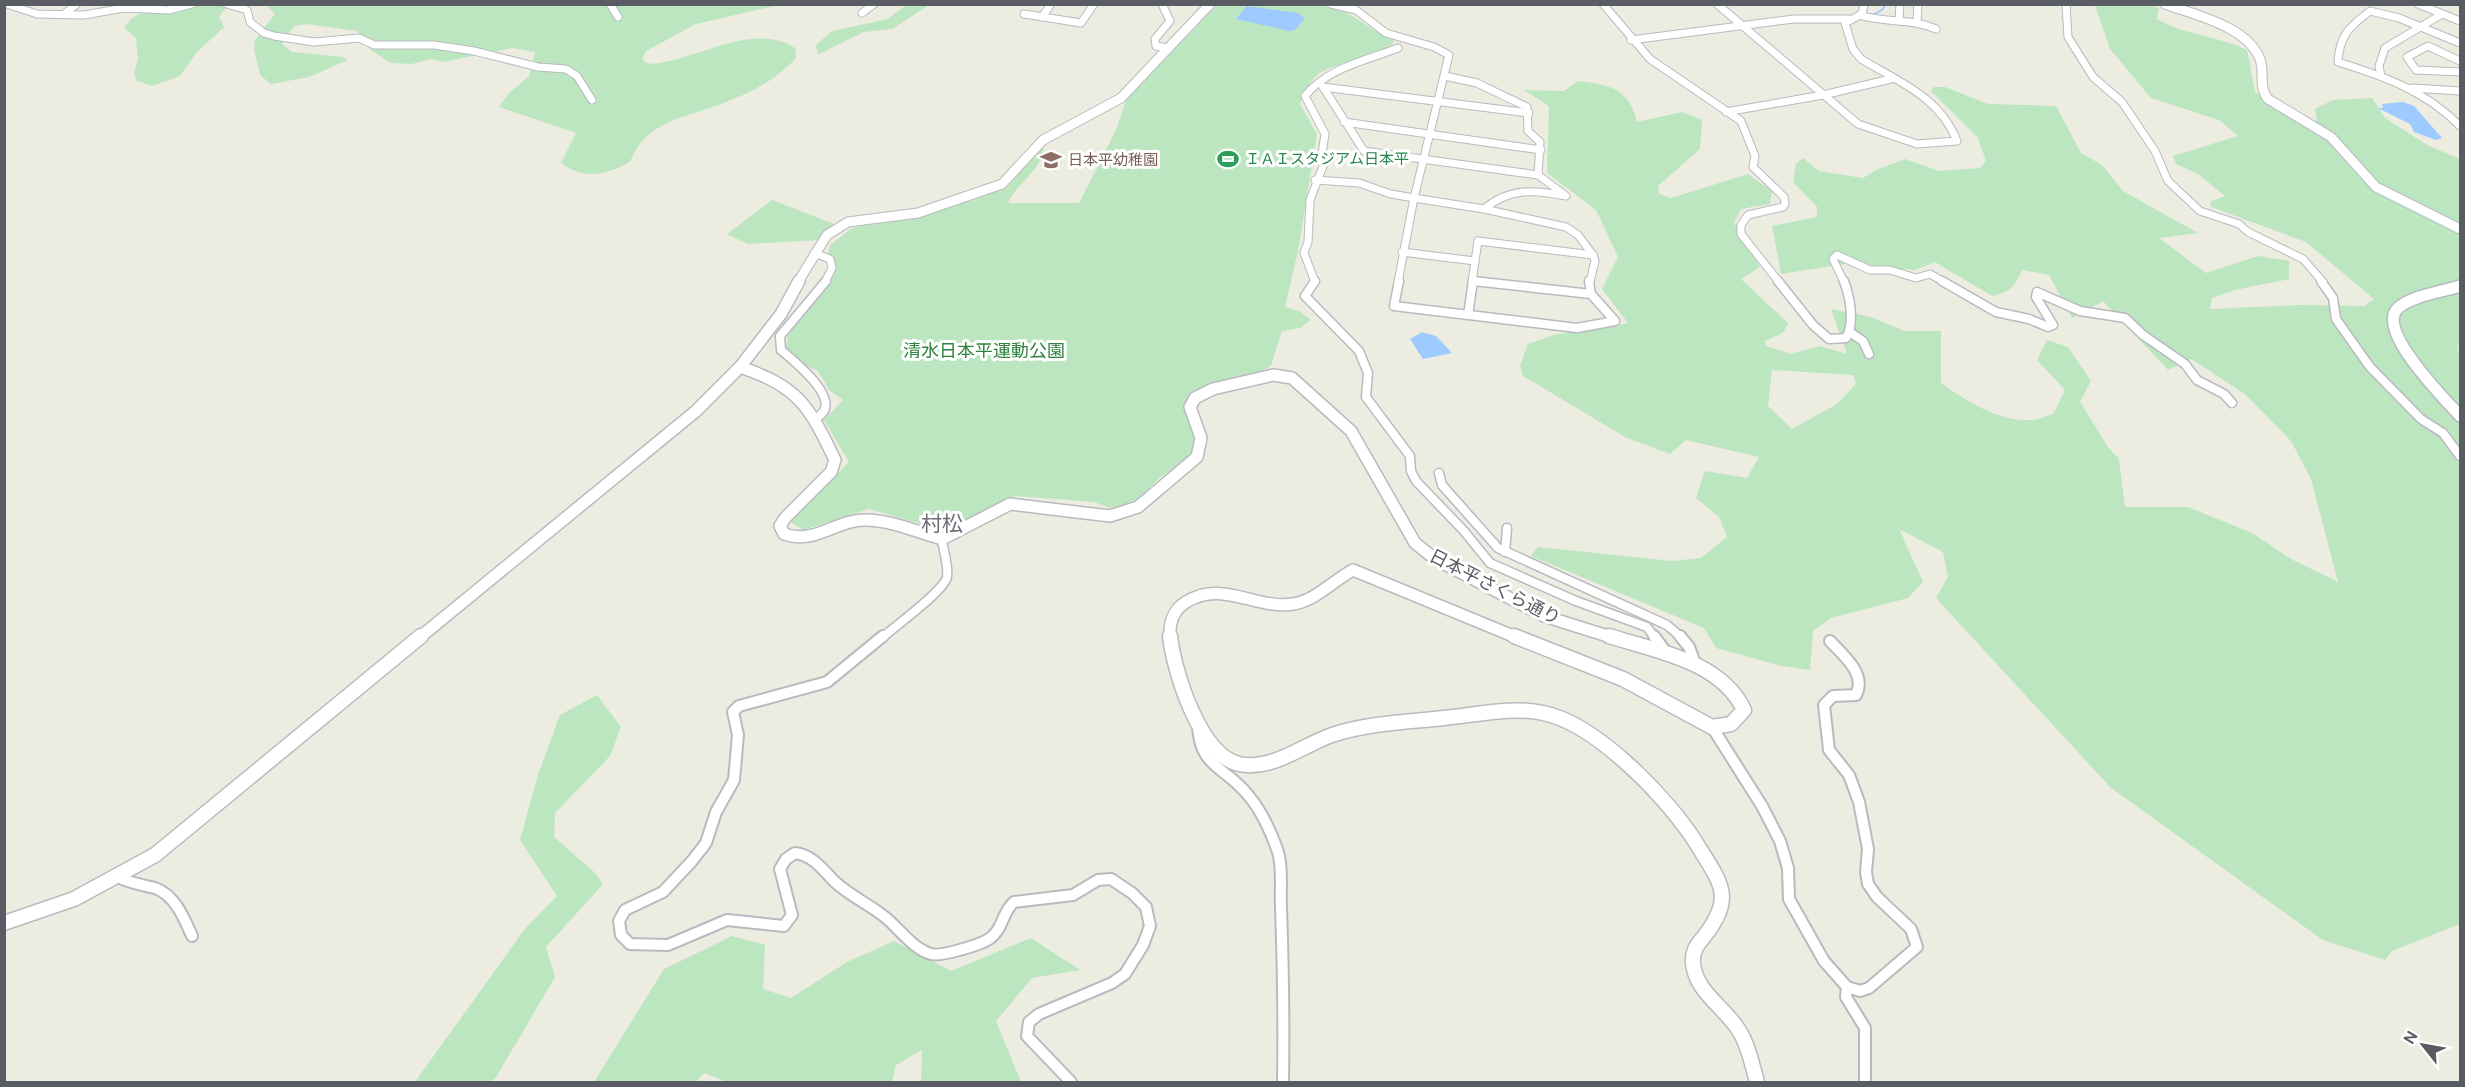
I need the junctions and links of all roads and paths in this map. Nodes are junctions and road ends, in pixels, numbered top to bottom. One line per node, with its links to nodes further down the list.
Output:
1 (7, 4): 23 (street)
2 (77, 4): 23 (street)
3 (192, 4): 23 (street)
4 (227, 4): 51 (street)
5 (610, 4): 27 (street)
6 (874, 4): 22 (street)
7 (1051, 4): 28 (street)
8 (1094, 4): 28 (street)
9 (1162, 4): 40 (street)
10 (1210, 4): 40 (street)
11 (1331, 4): 36 (street)
12 (1603, 4): 37 (street)
13 (1717, 4): 33 (street)
14 (1864, 4): 26 (street)
15 (1900, 4): 30 (street)
16 (1918, 4): 31 (street)
17 (2066, 4): 79 (street)
18 (2165, 4): 64 (street)
19 (2418, 4): 25 (street)
20 (2435, 4): 25 (street)
21 (2371, 8): 34 (street); 44 (street)
22 (862, 13)
23 (64, 14)
24 (1024, 14): 28 (street)
25 (2442, 14): 32 (street); 34 (street)
26 (1859, 15): 29 (street); 30 (street)
27 (618, 17)
28 (1042, 17)
29 (1849, 19): 33 (street); 46 (street)
30 (1899, 20): 31 (street)
31 (1917, 21): 35 (street)
32 (2460, 21)
33 (1741, 25): 37 (street); 50 (street)
34 (2419, 27): 39 (street); 44 (street)
35 (1936, 29)
36 (1403, 38): 38 (street); 41 (street)
37 (1630, 40): 53 (street)
38 (1413, 41): 41 (street); 45 (street)
39 (2460, 43)
40 (1168, 48): 66 (street)
41 (1401, 49): 47 (street); 61 (street)
42 (2460, 61): 43 (street)
43 (2460, 72)
44 (2381, 75): 48 (street)
45 (1445, 76): 52 (street); 54 (street)
46 (1891, 79): 50 (street); 50 (street)
47 (1323, 87): 52 (street); 55 (street)
48 (2407, 88): 49 (street); 56 (street)
49 (2460, 91)
50 (1823, 95): 53 (street)
51 (592, 100)
52 (1439, 102): 54 (street); 57 (street)
53 (1726, 112): 73 (street)
54 (1529, 113): 58 (street)
55 (1344, 122): 57 (street); 59 (street)
56 (2460, 126)
57 (1431, 135): 58 (street); 59 (street)
58 (1540, 150): 60 (street)
59 (1424, 160): 60 (street); 62 (street)
60 (1538, 175): 63 (street)
61 (1315, 180): 62 (street); 85 (street)
62 (1414, 198): 63 (street); 65 (street)
63 (1484, 209): 67 (street)
64 (2460, 229)
65 (1402, 252): 68 (street); 72 (street)
66 (814, 253): 75 (street); 78 (street)
67 (1593, 255): 68 (street); 71 (street)
68 (1475, 261): 69 (street)
69 (1473, 281): 71 (street); 72 (street)
70 (2460, 286): 77 (street)
71 (1591, 294): 72 (street)
72 (1468, 315)
73 (1851, 333): 74 (street); 76 (street)
74 (1869, 354)
75 (740, 367): 78 (street); 89 (street)
76 (2232, 403)
77 (2460, 416)
78 (814, 421): 82 (street)
79 (2460, 456)
80 (1439, 473): 83 (street)
81 (1507, 528): 83 (street)
82 (942, 539): 85 (street, 日本平さくら通り); 93 (street)
83 (1505, 552): 86 (street)
84 (1830, 641): 92 (street)
85 (1669, 655): 86 (street, 日本平さくら通り)
86 (1696, 666): 88 (street, 日本平さくら通り)
87 (1198, 724): 88 (street, 日本平さくら通り); 94 (street); 95 (street, 日本平さくら通り)
88 (1712, 727): 92 (street)
89 (118, 878): 90 (street); 91 (street)
90 (4, 923)
91 (192, 936)
92 (1847, 987): 96 (street)
93 (1071, 1083)
94 (1283, 1083)
95 (1757, 1083)
96 (1865, 1083)

